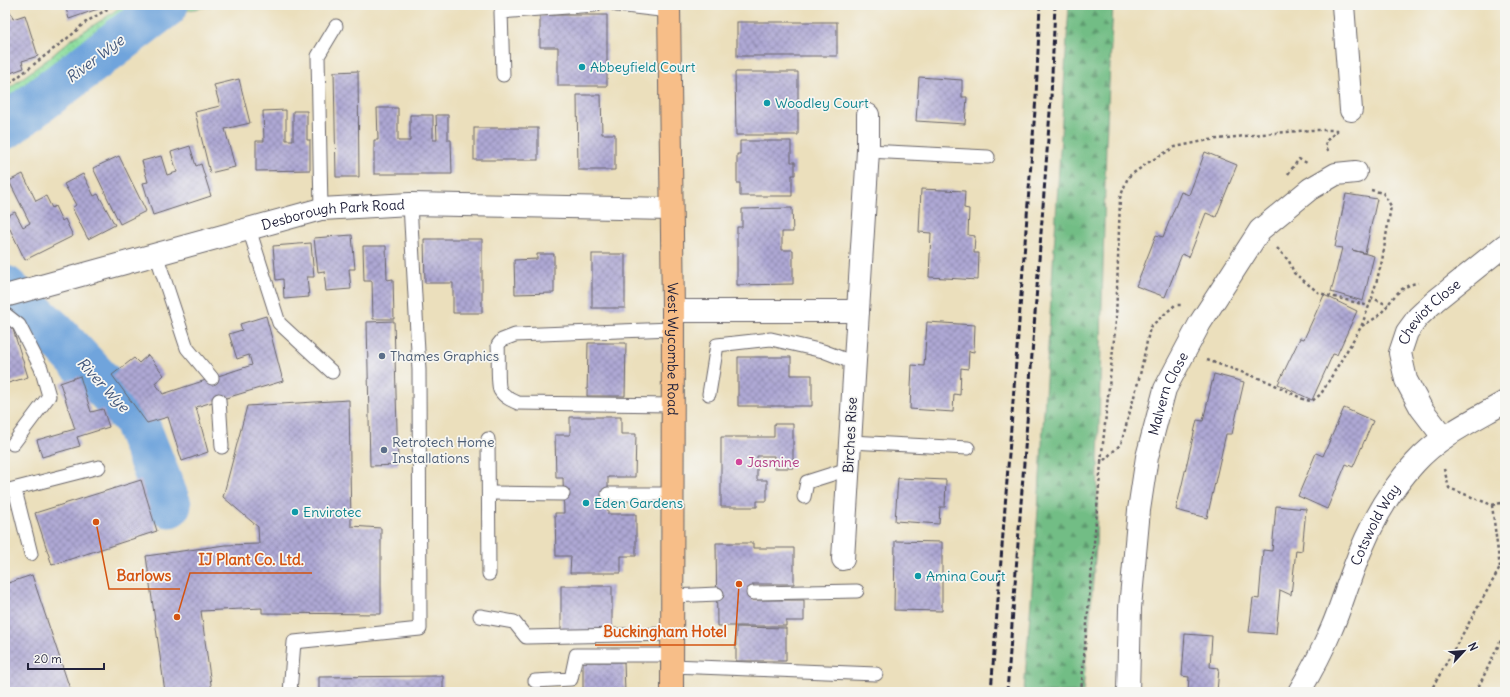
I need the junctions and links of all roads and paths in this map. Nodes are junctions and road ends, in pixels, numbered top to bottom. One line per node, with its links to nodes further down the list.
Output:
1 (114, 5): 8 (path)
2 (595, 5): 7 (lane)
3 (617, 5): 5 (lane)
4 (1343, 5): 9 (street)
5 (669, 8): 17 (main road, West Wycombe Road)
6 (336, 26): 16 (lane)
7 (503, 75)
8 (5, 87)
9 (1351, 110)
10 (868, 115): 12 (street, Birches Rise)
11 (1338, 130): 45 (path)
12 (868, 151): 13 (lane); 27 (street, Birches Rise)
13 (988, 157)
14 (1356, 172): 24 (path); 31 (street, Malvern Close)
15 (410, 204): 16 (street, Desborough Park Road); 17 (street, Desborough Park Road); 71 (lane)
16 (321, 209): 18 (street, Desborough Park Road)
17 (671, 209): 29 (main road, West Wycombe Road)
18 (249, 229): 20 (street, Desborough Park Road); 33 (lane)
19 (1505, 245): 39 (street, Cheviot Close)
20 (156, 254): 23 (street, Desborough Park Road); 34 (lane)
21 (1290, 261): 26 (path)
22 (1422, 282): 25 (path)
23 (5, 296)
24 (1372, 298): 25 (path); 26 (path)
25 (1388, 305): 30 (path)
26 (1369, 306): 30 (path)
27 (858, 311): 29 (street); 32 (street, Birches Rise)
28 (5, 314): 42 (lane)
29 (673, 320): 38 (main road, West Wycombe Road); 38 (lane)
30 (1361, 327): 31 (path)
31 (1185, 351): 73 (street, Malvern Close)
32 (854, 363): 35 (lane); 41 (street, Birches Rise)
33 (332, 372)
34 (212, 378)
35 (709, 394)
36 (219, 400): 43 (lane)
37 (1505, 402): 39 (street, Cotswold Way)
38 (672, 405): 53 (main road, West Wycombe Road)
39 (1444, 438): 74 (street, Cotswold Way)
40 (488, 439): 50 (lane)
41 (850, 442): 44 (lane); 47 (street, Birches Rise)
42 (13, 444)
43 (222, 447)
44 (968, 448)
45 (1101, 463)
46 (99, 467): 49 (lane)
47 (848, 469): 54 (lane); 58 (street, Birches Rise)
48 (1449, 488): 56 (path)
49 (10, 490): 57 (lane)
50 (489, 493): 51 (lane); 61 (lane)
51 (564, 494)
52 (608, 494): 53 (lane)
53 (673, 494): 65 (main road, West Wycombe Road)
54 (804, 497)
55 (1505, 502): 56 (path)
56 (1492, 505): 60 (path)
57 (31, 554)
58 (843, 559)
59 (1505, 559): 60 (path)
60 (1500, 568): 75 (path)
61 (489, 574)
62 (857, 591): 63 (lane)
63 (753, 593)
64 (717, 594): 65 (lane)
65 (673, 596): 68 (main road, West Wycombe Road)
66 (480, 616): 68 (lane)
67 (1505, 632): 76 (path)
68 (672, 652): 69 (lane); 70 (lane); 72 (main road, West Wycombe Road)
69 (876, 674)
70 (535, 682)
71 (290, 692)
72 (672, 692)
73 (1128, 692)
74 (1299, 692)
75 (1430, 692)
76 (1476, 692)

